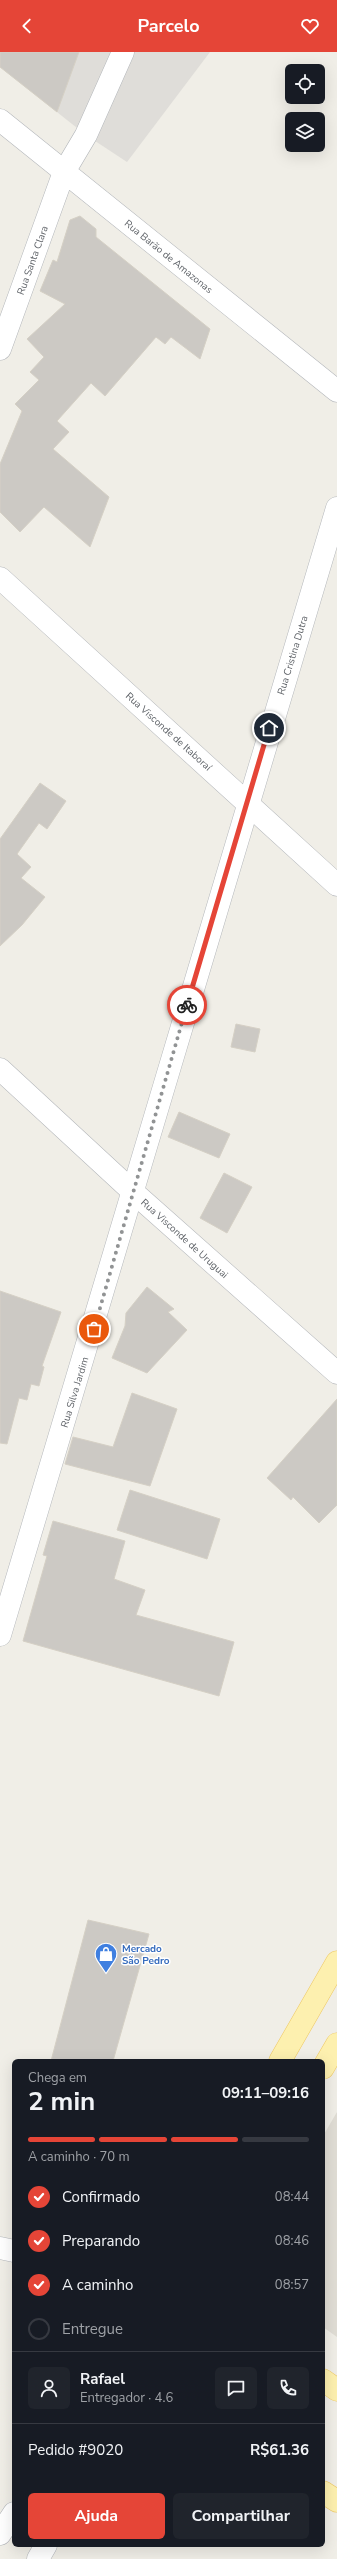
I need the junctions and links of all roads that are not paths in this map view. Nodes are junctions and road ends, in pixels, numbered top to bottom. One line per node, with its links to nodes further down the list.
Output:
1 (123, 52): 3 (street, Rua Santa Clara)
2 (0, 120): 3 (street, Rua Barão de Amazonas)
3 (64, 172): 4 (street, Rua Santa Clara); 5 (street, Rua Barão de Amazonas)
4 (0, 349)
5 (337, 391)
6 (337, 508): 8 (street, Rua Cristina Dutra)
7 (0, 578): 8 (street, Rua Visconde de Itaboraí)
8 (247, 802): 9 (street, Rua Visconde de Itaboraí); 11 (street, Rua Silva Jardim)
9 (337, 885)
10 (0, 1069): 11 (street, Rua Visconde de Uruguai)
11 (132, 1191): 12 (street, Rua Visconde de Uruguai); 13 (street, Rua Silva Jardim)
12 (337, 1373)
13 (0, 1635)
14 (337, 1962): 16 (main road)
15 (337, 2044): 17 (main road)
16 (281, 2059)
17 (325, 2065)
18 (0, 2248): 19 (street)
19 (12, 2251)
20 (325, 2381): 21 (main road)
21 (337, 2390)
22 (325, 2493): 23 (main road)
23 (337, 2501)
24 (12, 2516): 25 (street)
25 (0, 2534)
26 (45, 2547): 27 (street)
27 (38, 2559)

